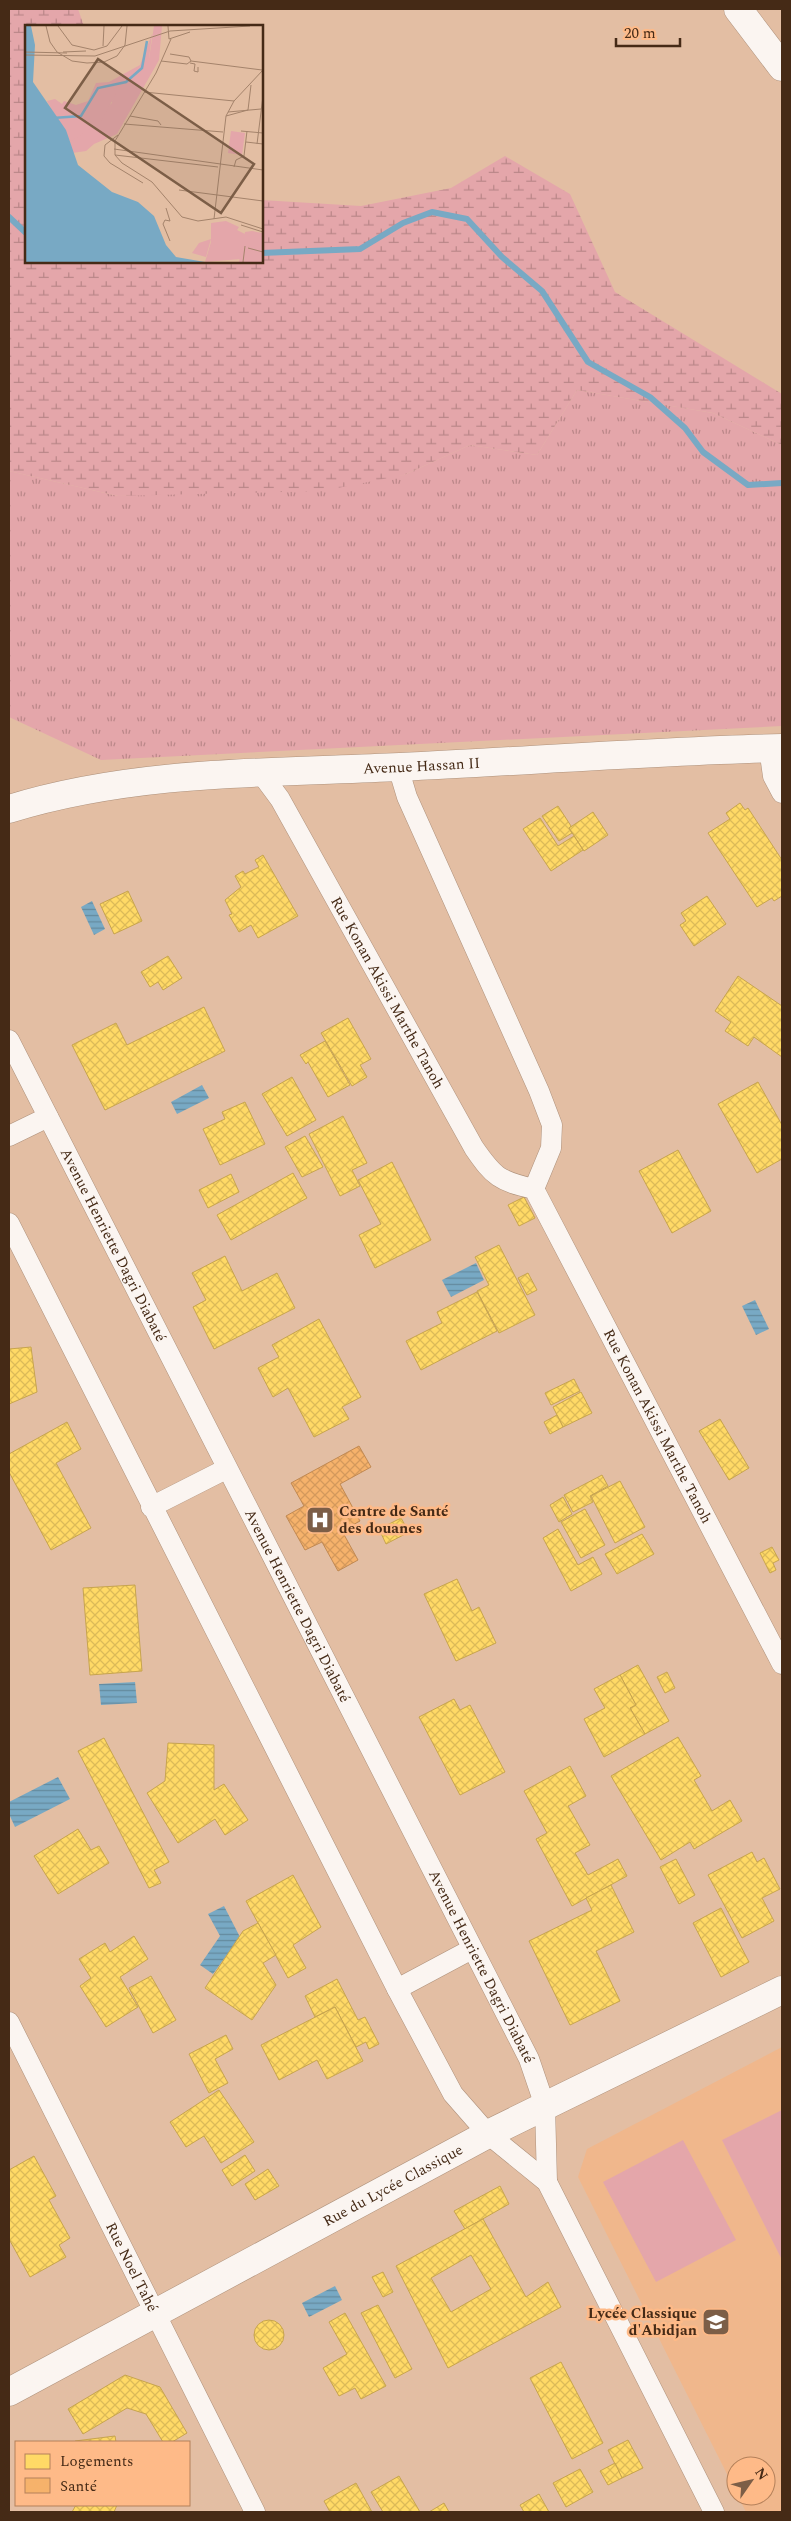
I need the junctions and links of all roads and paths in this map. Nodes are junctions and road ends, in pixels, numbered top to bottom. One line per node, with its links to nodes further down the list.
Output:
1 (738, 9): 2 (street)
2 (782, 66)
3 (776, 748): 4 (street, Avenue Hassan II); 6 (street)
4 (398, 767): 5 (street, Avenue Hassan II); 13 (street)
5 (260, 772): 7 (street, Avenue Hassan II); 13 (street, Rue Konan Akissi Marthe Tanoh)
6 (782, 792)
7 (63, 794): 8 (street, Avenue Hassan II); 9 (street, Avenue Hassan II)
8 (9, 796)
9 (9, 809)
10 (9, 1040): 11 (street, Avenue Henriette Dagri Diabaté)
11 (48, 1117): 12 (street); 15 (street, Avenue Henriette Dagri Diabaté)
12 (9, 1136)
13 (534, 1189): 17 (street, Rue Konan Akissi Marthe Tanoh)
14 (9, 1223): 16 (street, Avenue Henriette Dagri Diabaté)
15 (226, 1469): 16 (street); 18 (street, Avenue Henriette Dagri Diabaté)
16 (151, 1507): 19 (street, Avenue Henriette Dagri Diabaté)
17 (782, 1664)
18 (472, 1949): 19 (street); 22 (street, Avenue Henriette Dagri Diabaté)
19 (397, 1989): 23 (street, Avenue Henriette Dagri Diabaté)
20 (782, 1990): 22 (street, Rue du Lycée Classique)
21 (9, 2022): 25 (street, Rue Noel Tahé)
22 (545, 2106): 23 (street, Rue du Lycée Classique); 24 (street, Avenue Henriette Dagri Diabaté)
23 (488, 2134): 24 (street, Avenue Henriette Dagri Diabaté); 25 (street, Rue du Lycée Classique)
24 (547, 2182): 28 (street, Avenue Henriette Dagri Diabaté)
25 (155, 2315): 26 (street, Rue du Lycée Classique); 27 (street, Rue Noel Tahé)
26 (9, 2392)
27 (255, 2512)
28 (714, 2512)

